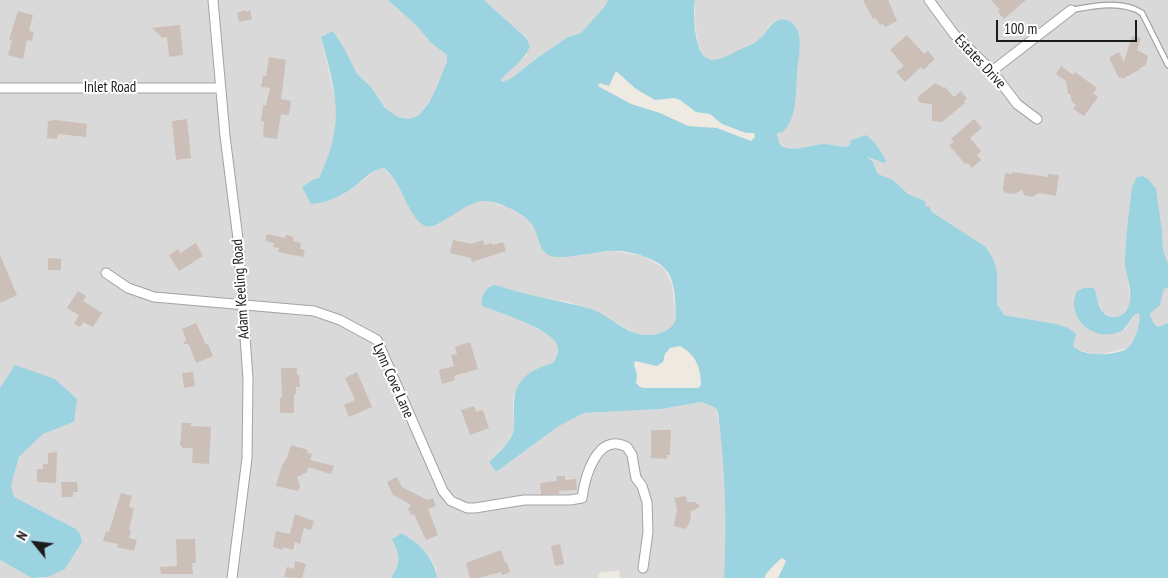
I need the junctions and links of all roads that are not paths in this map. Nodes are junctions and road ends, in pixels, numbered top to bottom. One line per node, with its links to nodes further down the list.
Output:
1 (212, 0): 7 (street, Adam Keeling Road)
2 (930, 0): 5 (street, Estates Drive)
3 (1071, 10): 4 (lane); 5 (street)
4 (1168, 65)
5 (992, 71): 8 (street, Estates Drive)
6 (0, 88): 7 (street, Inlet Road)
7 (220, 88): 10 (street, Adam Keeling Road)
8 (1037, 119)
9 (106, 273): 10 (street, Lynn Cove Lane)
10 (243, 304): 11 (street, Lynn Cove Lane); 12 (street, Adam Keeling Road)
11 (643, 568)
12 (232, 578)

